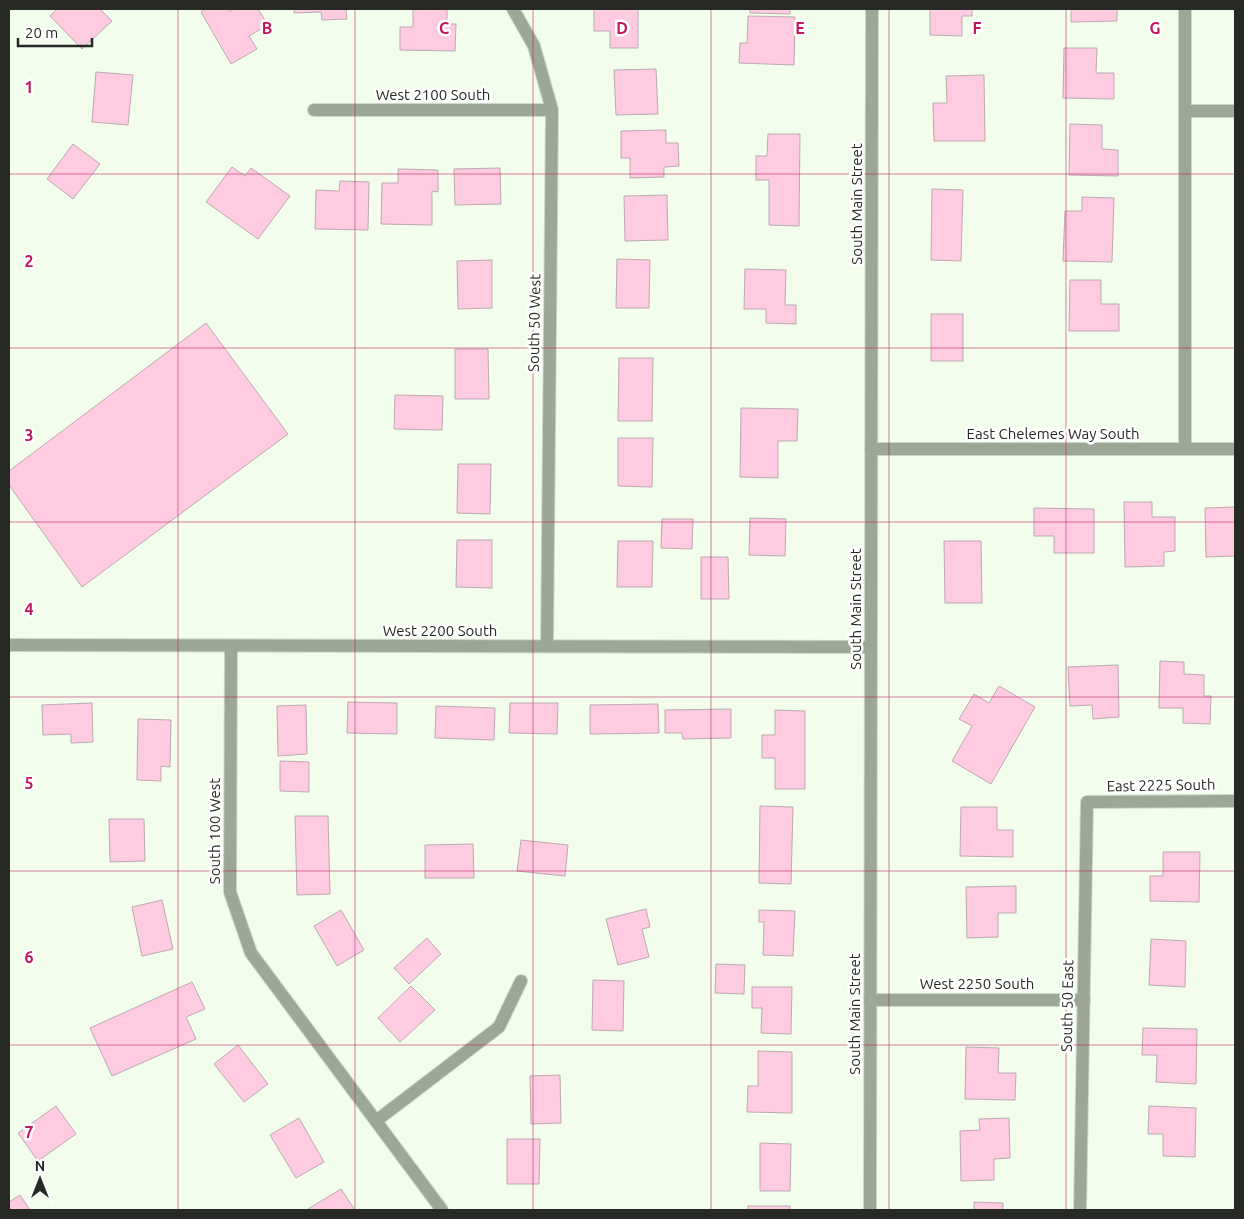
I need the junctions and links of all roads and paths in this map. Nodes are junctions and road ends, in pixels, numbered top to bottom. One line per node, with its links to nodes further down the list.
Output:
1 (513, 9): 5 (street, South 50 West)
2 (872, 9): 10 (street, South Main Street)
3 (1185, 9): 6 (street)
4 (314, 110): 5 (street, West 2100 South)
5 (552, 110): 12 (street, South 50 West)
6 (1186, 111): 7 (street); 9 (street)
7 (1235, 111)
8 (1235, 448): 9 (street, East Chelemes Way South)
9 (1185, 449): 10 (street, East Chelemes Way South)
10 (871, 450): 14 (street, South Main Street)
11 (9, 645): 13 (street, West 2200 South)
12 (547, 646): 13 (street, West 2200 South); 14 (street, West 2200 South)
13 (231, 647): 20 (street, South 100 West)
14 (871, 647): 18 (street, South Main Street)
15 (1235, 801): 16 (street, East 2225 South)
16 (1087, 802): 19 (street, South 50 East)
17 (520, 981): 20 (street)
18 (870, 1000): 19 (street, West 2250 South); 22 (street, South Main Street)
19 (1084, 1000): 23 (street, South 50 East)
20 (376, 1121): 21 (street, South 100 West)
21 (442, 1210)
22 (870, 1210)
23 (1080, 1210)

